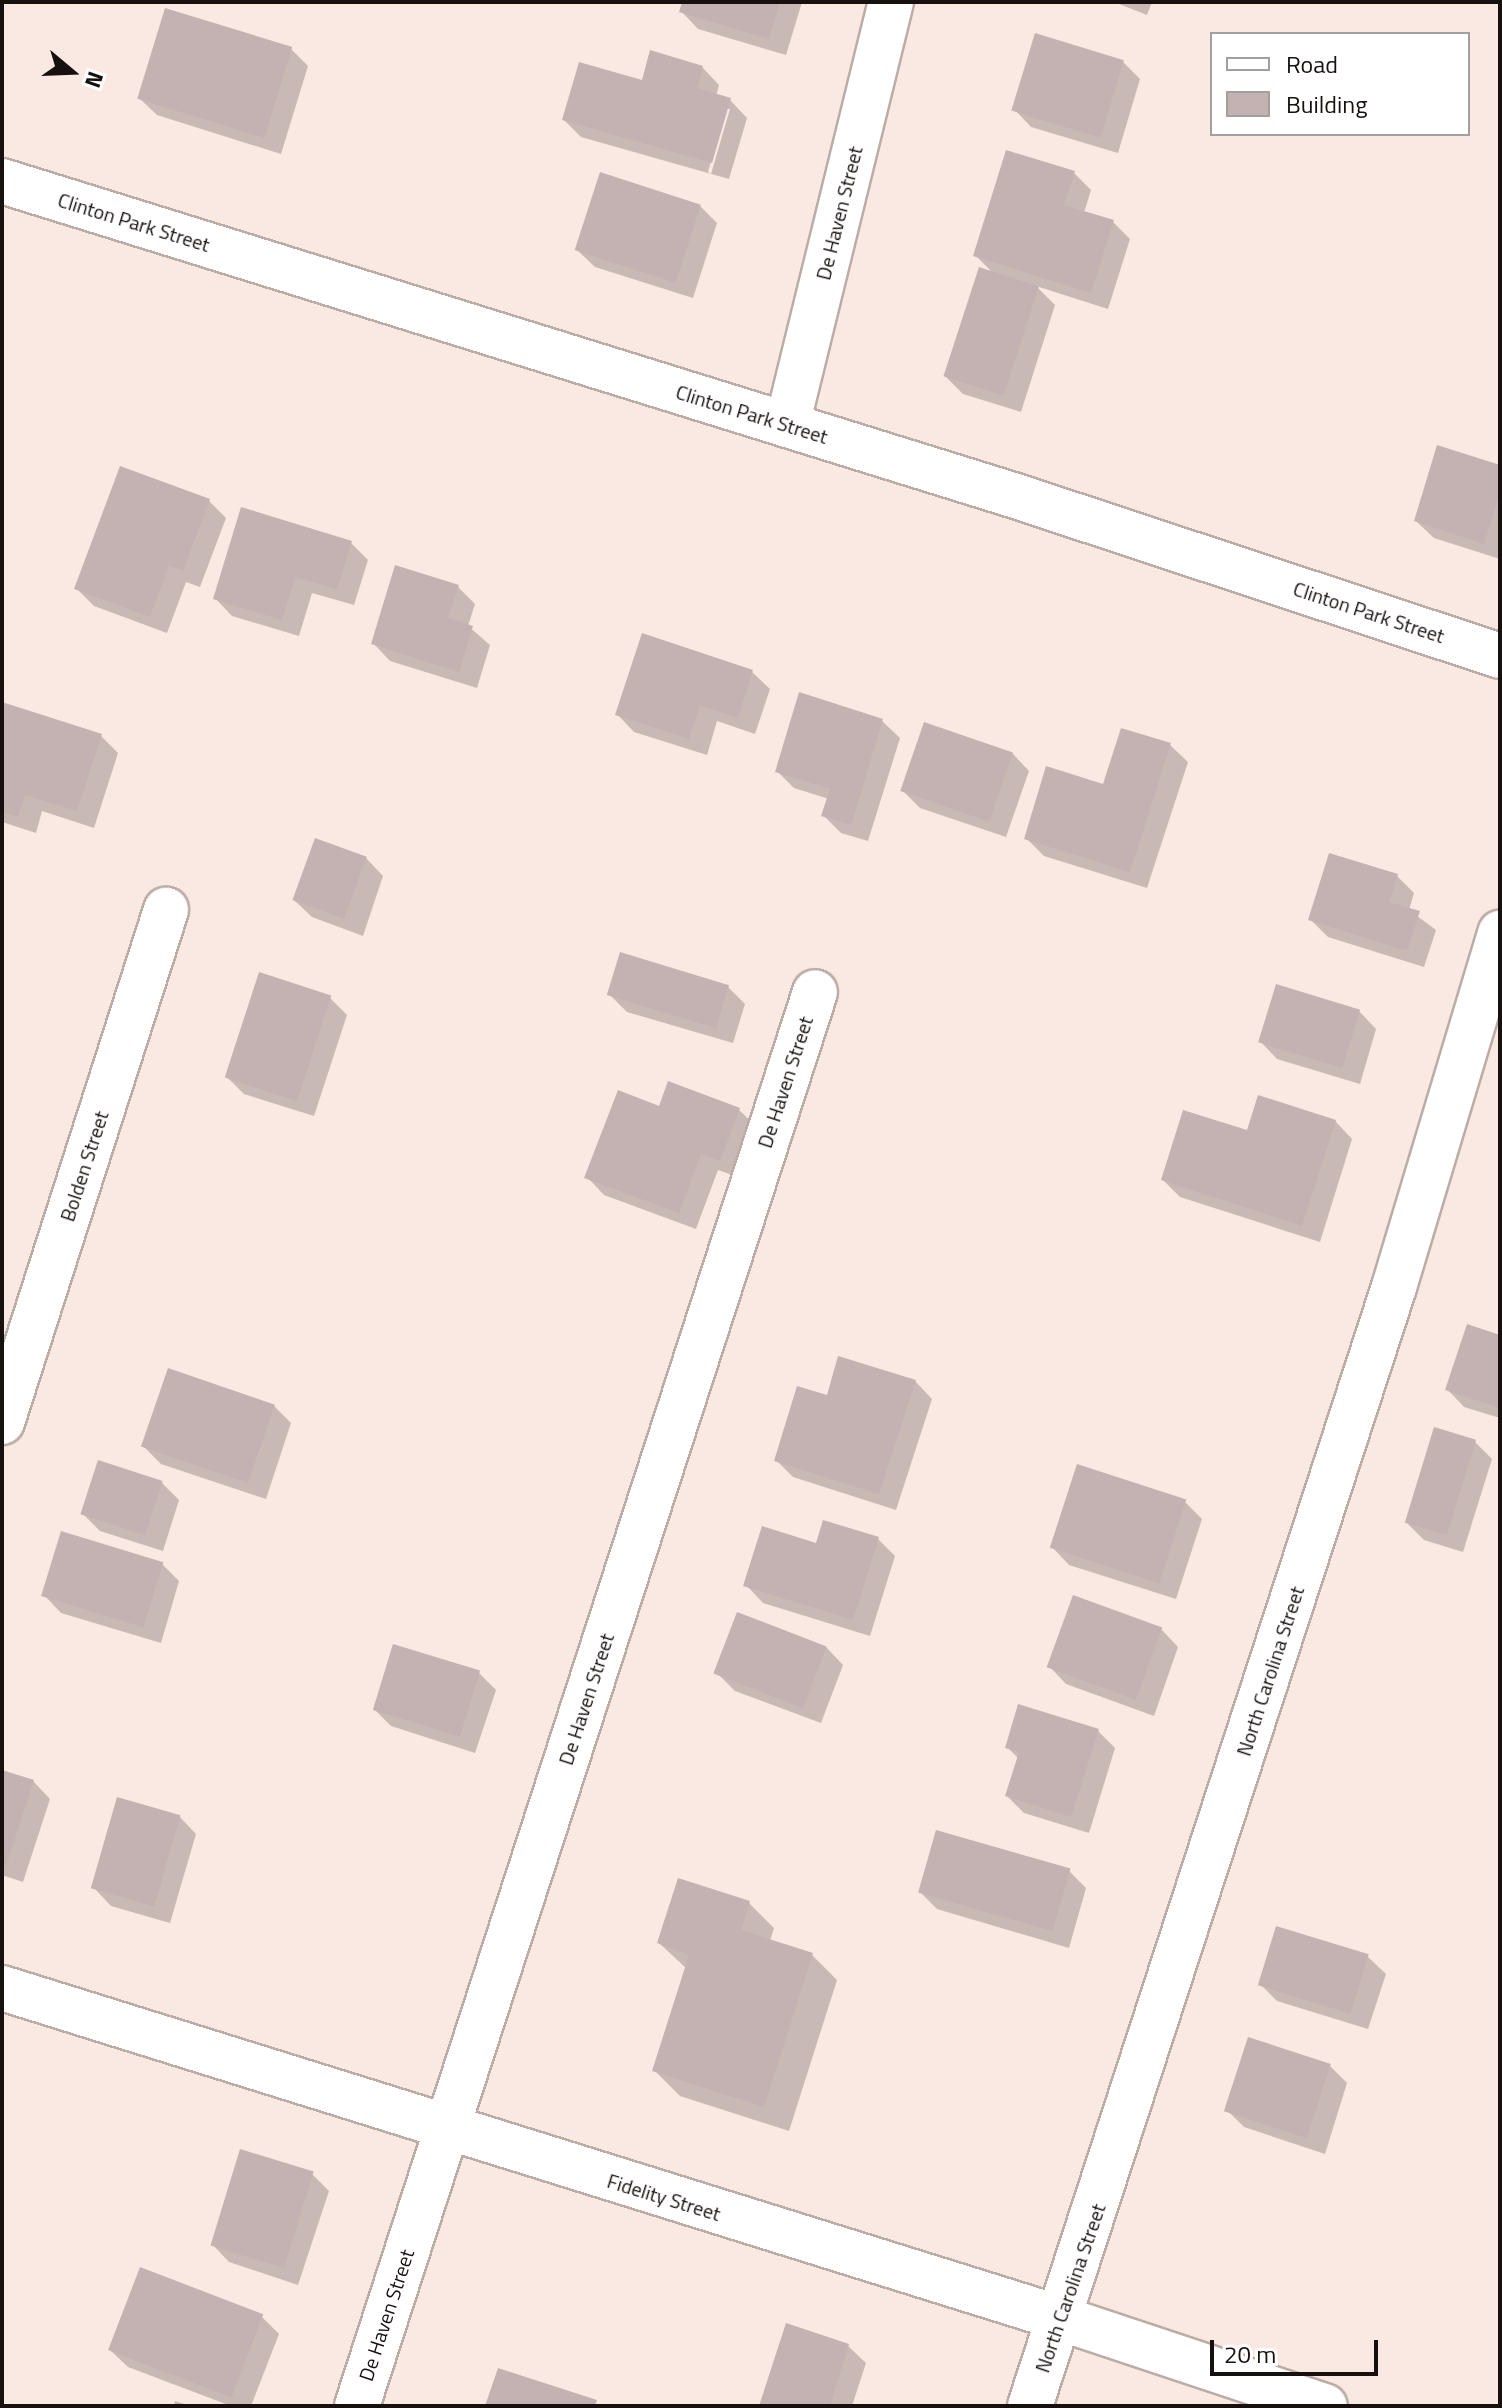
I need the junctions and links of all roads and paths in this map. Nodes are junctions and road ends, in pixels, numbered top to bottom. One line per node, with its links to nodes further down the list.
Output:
1 (891, 2): 3 (street, De Haven Street)
2 (2, 181): 3 (street, Clinton Park Street)
3 (787, 425): 4 (street, Clinton Park Street)
4 (1500, 656)
5 (166, 910): 8 (street, Bolden Street)
6 (1500, 933): 11 (street, North Carolina Street)
7 (815, 992): 10 (street, De Haven Street)
8 (2, 1422)
9 (2, 1988): 10 (street, Fidelity Street)
10 (446, 2131): 11 (street, Fidelity Street); 12 (street, De Haven Street)
11 (1060, 2318): 13 (street, North Carolina Street); 14 (street, Fidelity Street)
12 (357, 2406)
13 (1030, 2406)
14 (1325, 2406)

